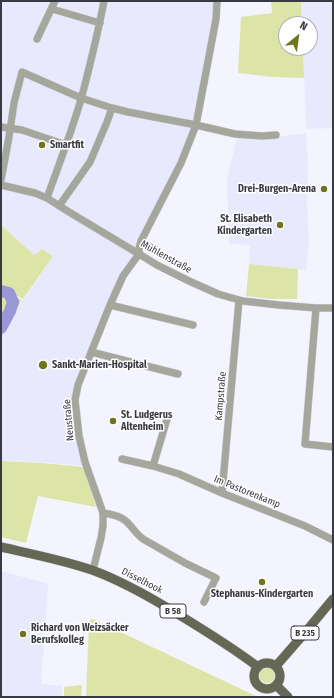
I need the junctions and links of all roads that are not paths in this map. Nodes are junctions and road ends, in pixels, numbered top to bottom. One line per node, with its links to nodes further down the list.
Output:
1 (56, 1): 4 (street)
2 (104, 1): 5 (street)
3 (217, 1): 9 (street)
4 (52, 9): 5 (street); 6 (street)
5 (100, 23): 7 (street)
6 (37, 39)
7 (81, 98): 8 (street); 11 (street); 13 (street)
8 (112, 108): 9 (street); 17 (street)
9 (196, 125): 12 (street); 18 (street)
10 (1, 126): 11 (street)
11 (10, 127): 13 (street); 14 (street)
12 (276, 135)
13 (66, 145): 16 (street)
14 (1, 180)
15 (1, 185): 16 (street, Mühlenstraße)
16 (47, 198): 17 (street, Mühlenstraße)
17 (59, 206): 18 (street, Mühlenstraße)
18 (139, 254): 19 (street, Mühlenstraße); 20 (street, Neustraße)
19 (240, 300): 21 (street, Mühlenstraße); 30 (street, Kampstraße)
20 (110, 305): 23 (street); 24 (street, Neustraße)
21 (316, 308): 22 (street, Mühlenstraße); 27 (street)
22 (333, 308)
23 (193, 325)
24 (91, 352): 25 (street); 31 (street, Neustraße)
25 (178, 374)
26 (167, 419): 29 (street)
27 (333, 447)
28 (122, 459): 29 (street, Im Pastorenkamp)
29 (153, 466): 30 (street, Im Pastorenkamp)
30 (222, 493): 32 (street, Im Pastorenkamp)
31 (103, 513): 34 (street, Neustraße); 36 (street)
32 (333, 540)
33 (1, 547): 34 (main road, Disselhook / B 58)
34 (93, 570): 38 (main road, Disselhook / B 58)
35 (333, 599): 37 (main road, B 235)
36 (204, 602)
37 (276, 666): 38 (main road); 39 (main road)
38 (258, 667): 39 (main road)
39 (276, 685): 40 (main road)
40 (288, 697)

